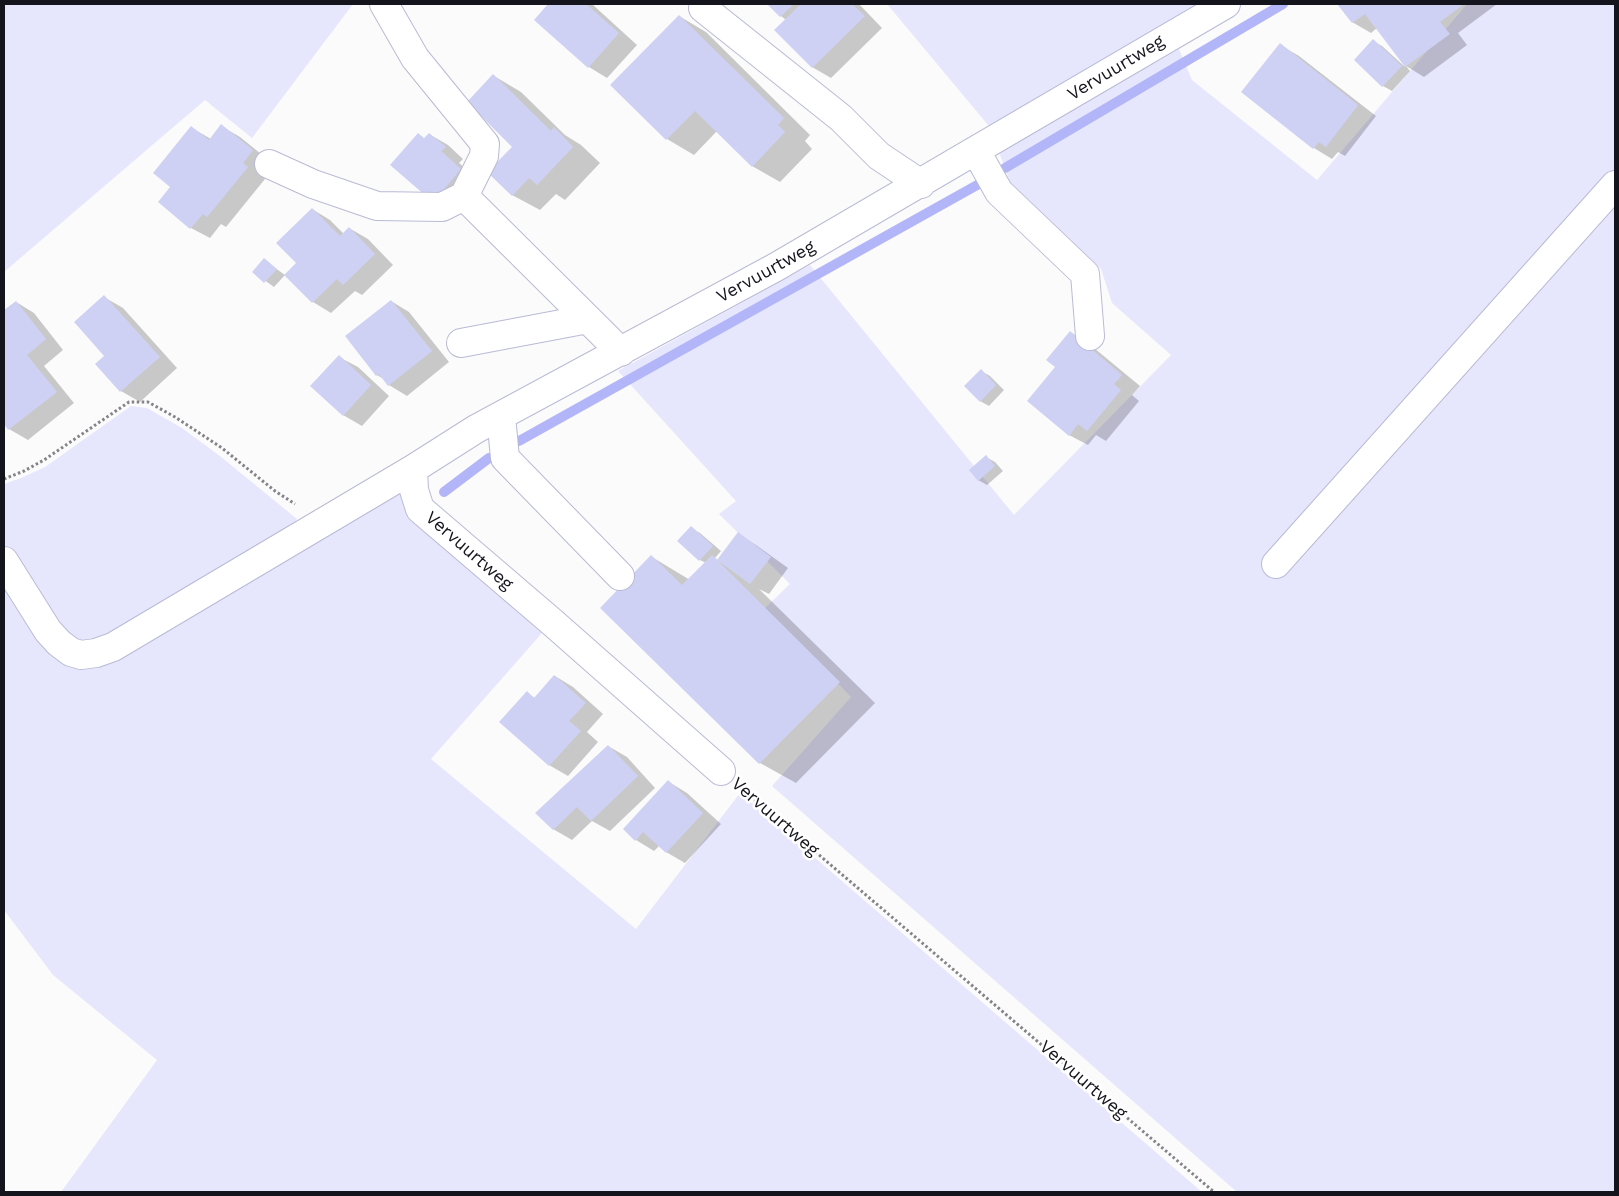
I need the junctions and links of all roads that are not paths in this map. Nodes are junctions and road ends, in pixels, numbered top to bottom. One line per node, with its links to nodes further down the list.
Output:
1 (384, 4): 8 (street)
2 (1226, 4): 4 (street, Vervuurtweg)
3 (702, 8): 6 (street)
4 (976, 151): 6 (street, Vervuurtweg); 10 (street)
5 (269, 164): 8 (street)
6 (921, 184): 12 (street, Vervuurtweg)
7 (1615, 185): 16 (street)
8 (464, 196): 9 (street)
9 (588, 319): 11 (street); 12 (street)
10 (1090, 336)
11 (461, 343)
12 (621, 352): 13 (street, Vervuurtweg)
13 (501, 416): 14 (street, Vervuurtweg); 17 (street)
14 (413, 469): 15 (street); 18 (street, Vervuurtweg)
15 (4, 561)
16 (1276, 564)
17 (620, 576)
18 (721, 771)

